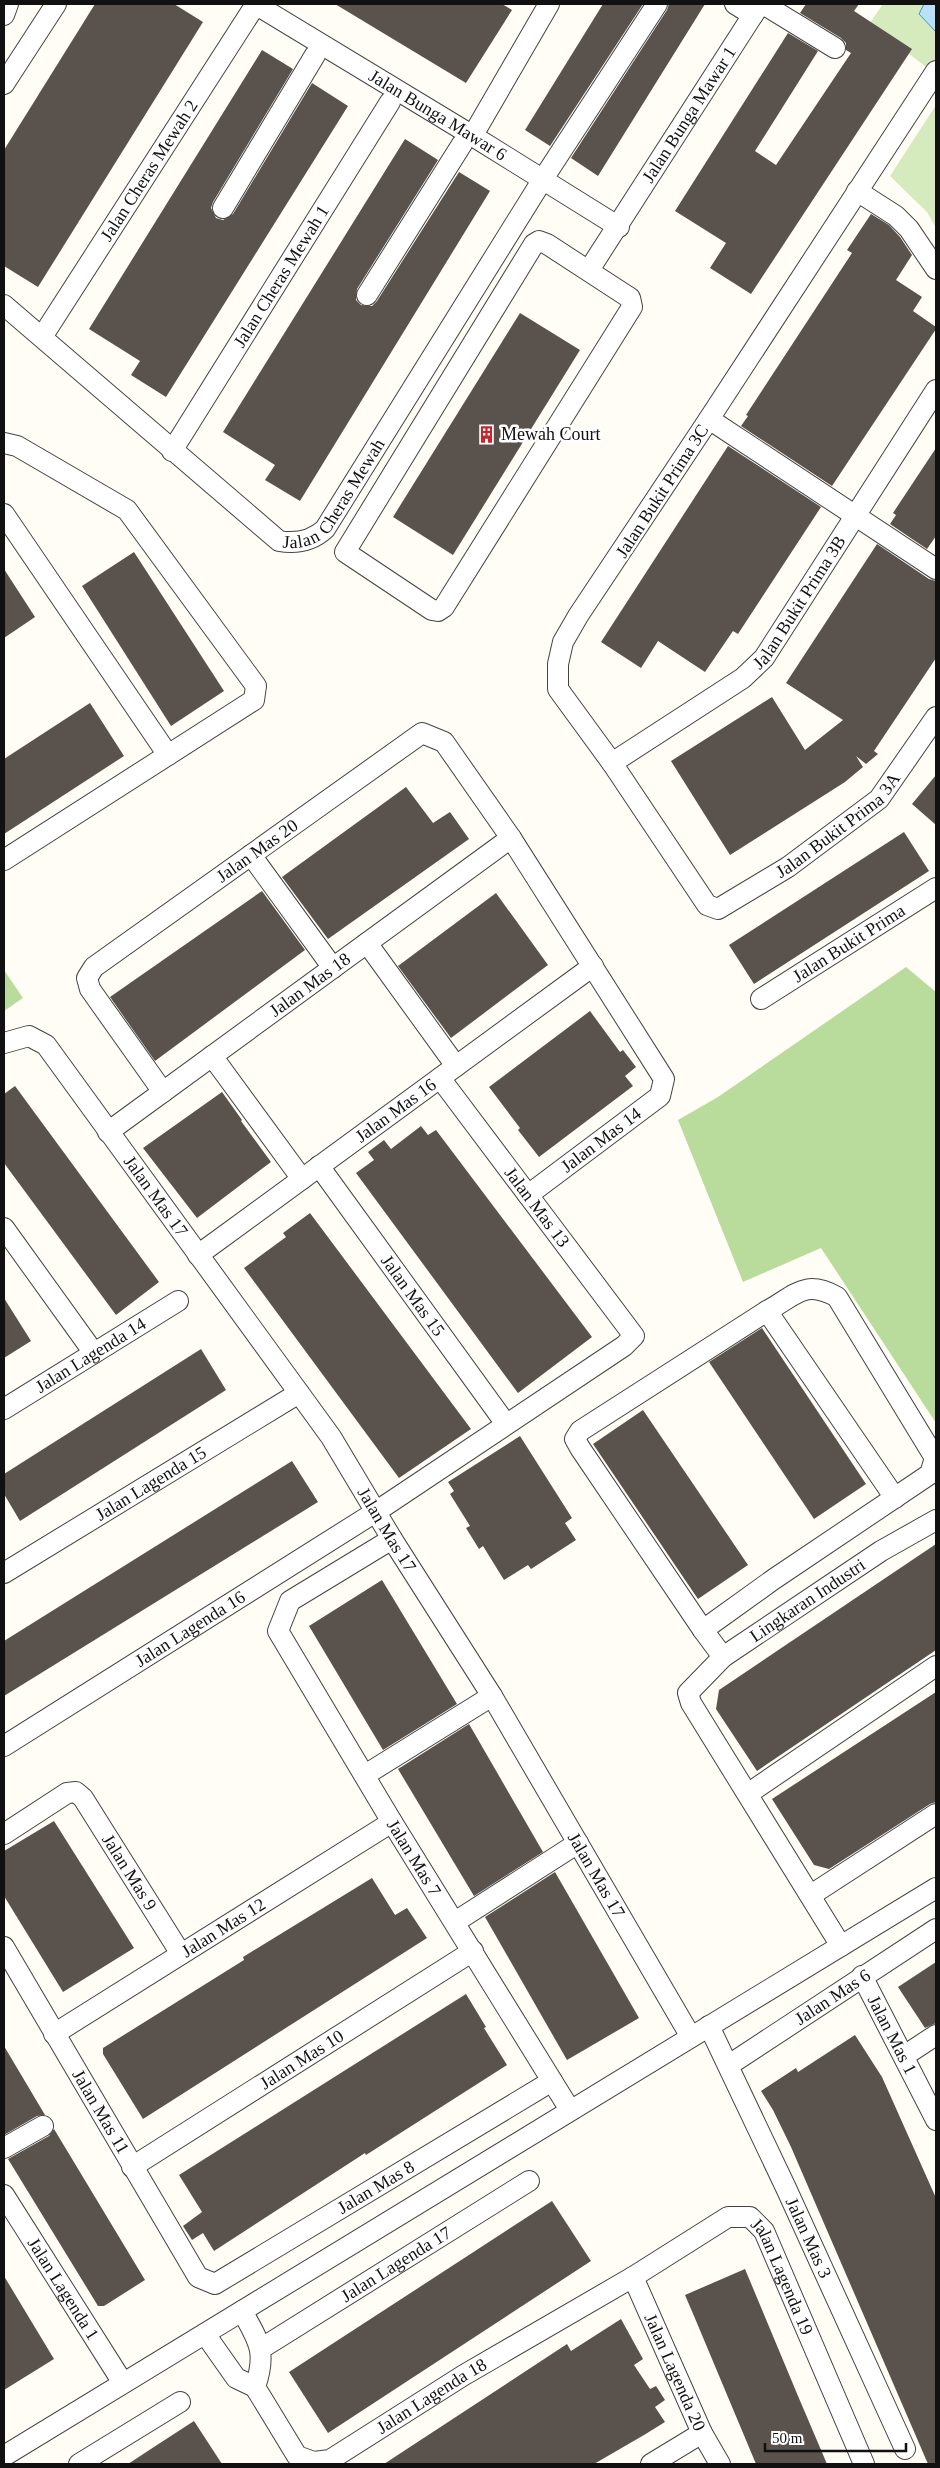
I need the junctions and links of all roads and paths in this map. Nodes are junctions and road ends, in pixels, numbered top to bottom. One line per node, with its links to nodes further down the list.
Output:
1 (8, 4): 8 (street)
2 (56, 4): 12 (street)
3 (256, 4): 14 (street, Jalan Bunga Mawar 6); 23 (street, Jalan Cheras Mewah 2)
4 (549, 4): 14 (street)
5 (657, 4): 15 (street)
6 (735, 4): 7 (street)
7 (759, 8): 9 (street); 18 (street, Jalan Bunga Mawar 1)
8 (4, 15)
9 (834, 48)
10 (315, 55): 17 (street)
11 (936, 71): 16 (street, Jalan Bukit Prima 3C)
12 (4, 84)
13 (390, 102): 27 (street, Jalan Cheras Mewah 1)
14 (467, 140): 15 (street, Jalan Bunga Mawar 6); 21 (street)
15 (542, 180): 18 (street, Jalan Bunga Mawar 6); 27 (street, Jalan Cheras Mewah)
16 (857, 191): 19 (street); 25 (street, Jalan Bukit Prima 3C)
17 (223, 208)
18 (618, 227): 20 (street, Jalan Bunga Mawar 1)
19 (936, 269)
20 (589, 270): 20 (street)
21 (366, 295)
22 (4, 305): 23 (street, Jalan Cheras Mewah)
23 (42, 337): 27 (street, Jalan Cheras Mewah)
24 (936, 390): 28 (street, Jalan Bukit Prima 3B)
25 (709, 419): 28 (street); 33 (street, Jalan Bukit Prima 3C)
26 (4, 443): 32 (street)
27 (172, 451)
28 (856, 516): 30 (street); 33 (street, Jalan Bukit Prima 3B)
29 (6, 523): 32 (street)
30 (936, 569)
31 (936, 717): 38 (street, Jalan Bukit Prima 3A)
32 (168, 755): 36 (street)
33 (612, 763): 38 (street, Jalan Bukit Prima 3C)
34 (511, 838): 35 (street, Jalan Mas 20); 39 (street, Jalan Mas 18); 40 (street)
35 (251, 855): 41 (street); 47 (street, Jalan Mas 20)
36 (4, 860)
37 (936, 888): 42 (street, Jalan Bukit Prima)
38 (718, 909)
39 (367, 943): 41 (street, Jalan Mas 18); 45 (street)
40 (593, 966): 45 (street, Jalan Mas 16); 51 (street, Jalan Mas 14)
41 (332, 968): 44 (street, Jalan Mas 18)
42 (762, 999)
43 (4, 1042): 48 (street, Jalan Mas 17)
44 (212, 1056): 47 (street, Jalan Mas 18); 50 (street)
45 (456, 1066): 46 (street, Jalan Mas 16)
46 (440, 1078): 49 (street, Jalan Mas 16); 51 (street, Jalan Mas 13)
47 (164, 1092): 48 (street, Jalan Mas 18)
48 (108, 1132): 53 (street, Jalan Mas 17)
49 (319, 1166): 50 (street, Jalan Mas 16); 60 (street, Jalan Mas 15)
50 (302, 1179): 53 (street, Jalan Mas 16)
51 (528, 1195): 56 (street, Jalan Mas 13)
52 (4, 1228): 57 (street)
53 (198, 1254): 58 (street, Jalan Mas 17)
54 (178, 1301): 57 (street, Jalan Lagenda 14)
55 (767, 1311): 61 (street); 61 (street); 66 (street)
56 (634, 1336): 60 (street, Jalan Lagenda 16)
57 (94, 1352): 59 (street, Jalan Lagenda 14)
58 (299, 1393): 62 (street, Jalan Mas 17); 65 (street, Jalan Lagenda 15)
59 (4, 1409)
60 (506, 1424): 62 (street, Jalan Lagenda 16)
61 (895, 1498): 66 (street)
62 (377, 1511): 64 (street, Jalan Mas 17); 70 (street, Jalan Lagenda 16)
63 (936, 1520): 67 (street, Lingkaran Industri)
64 (392, 1539): 69 (street, Jalan Mas 17); 71 (street, Jalan Mas 7)
65 (4, 1573)
66 (703, 1630): 67 (street)
67 (723, 1657): 72 (street, Lingkaran Industri)
68 (936, 1666): 72 (street)
69 (492, 1696): 71 (street); 76 (street, Jalan Mas 17)
70 (4, 1746)
71 (365, 1775): 74 (street, Jalan Mas 7)
72 (748, 1793): 78 (street)
73 (936, 1814): 78 (street)
74 (392, 1822): 79 (street, Jalan Mas 7); 84 (street, Jalan Mas 12)
75 (4, 1834): 84 (street, Jalan Mas 9)
76 (578, 1844): 79 (street); 89 (street, Jalan Mas 17)
77 (936, 1888): 81 (street)
78 (811, 1895): 81 (street)
79 (455, 1922): 83 (street, Jalan Mas 7)
80 (936, 1930): 85 (street, Jalan Mas 6)
81 (841, 1946): 86 (street)
82 (4, 1947): 87 (street, Jalan Mas 11)
83 (473, 1951): 92 (street, Jalan Mas 7); 97 (street, Jalan Mas 10)
84 (181, 1954): 87 (street, Jalan Mas 12)
85 (862, 1976): 90 (street, Jalan Mas 1); 91 (street, Jalan Mas 6)
86 (708, 2026): 89 (street); 91 (street, Jalan Mas 3)
87 (54, 2034): 97 (street, Jalan Mas 11)
88 (936, 2034): 90 (street)
89 (692, 2037): 93 (street)
90 (904, 2056): 94 (street, Jalan Mas 1)
91 (729, 2065): 109 (street, Jalan Mas 3)
92 (552, 2081): 93 (street, Jalan Mas 7); 101 (street, Jalan Mas 8)
93 (570, 2110): 102 (street)
94 (936, 2120)
95 (42, 2126): 96 (street)
96 (4, 2148)
97 (132, 2167): 101 (street, Jalan Mas 11)
98 (529, 2181): 104 (street, Jalan Lagenda 17)
99 (4, 2195): 105 (street, Jalan Lagenda 1)
100 (633, 2277): 106 (street, Jalan Lagenda 18); 108 (street, Jalan Lagenda 20); 114 (street, Jalan Lagenda 19)
101 (198, 2278)
102 (242, 2310): 103 (street); 104 (street)
103 (204, 2334): 105 (street); 106 (street)
104 (262, 2348): 106 (street)
105 (124, 2383): 110 (street)
106 (255, 2387)
107 (180, 2402): 111 (street)
108 (702, 2433): 112 (street); 113 (street, Jalan Lagenda 20)
109 (905, 2449)
110 (4, 2456)
111 (79, 2464)
112 (651, 2464)
113 (720, 2464)
114 (864, 2464)

